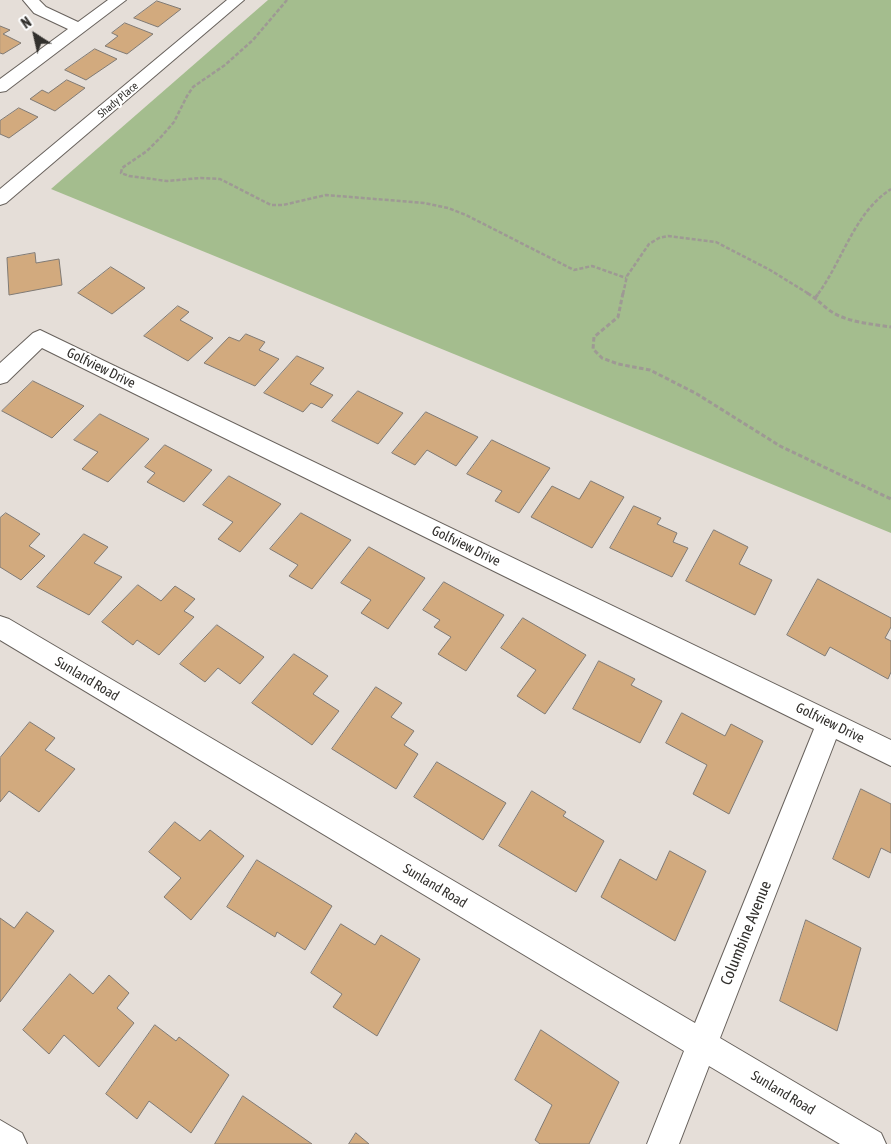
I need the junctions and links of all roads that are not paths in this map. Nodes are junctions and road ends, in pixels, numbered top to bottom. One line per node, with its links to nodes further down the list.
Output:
1 (31, 0): 4 (street)
2 (118, 0): 4 (street)
3 (236, 0): 7 (street, Shady Place)
4 (79, 28): 5 (street)
5 (0, 87)
6 (0, 178): 7 (street)
7 (17, 186): 8 (street, Shady Place)
8 (0, 200)
9 (0, 376): 11 (street, Golfview Drive)
10 (0, 627): 13 (street, Sunland Road)
11 (829, 723): 12 (street, Golfview Drive); 13 (street, Columbine Avenue)
12 (891, 753)
13 (702, 1045): 16 (street, Columbine Avenue); 17 (street, Sunland Road)
14 (0, 1136): 15 (street)
15 (11, 1144)
16 (663, 1144)
17 (870, 1144)

